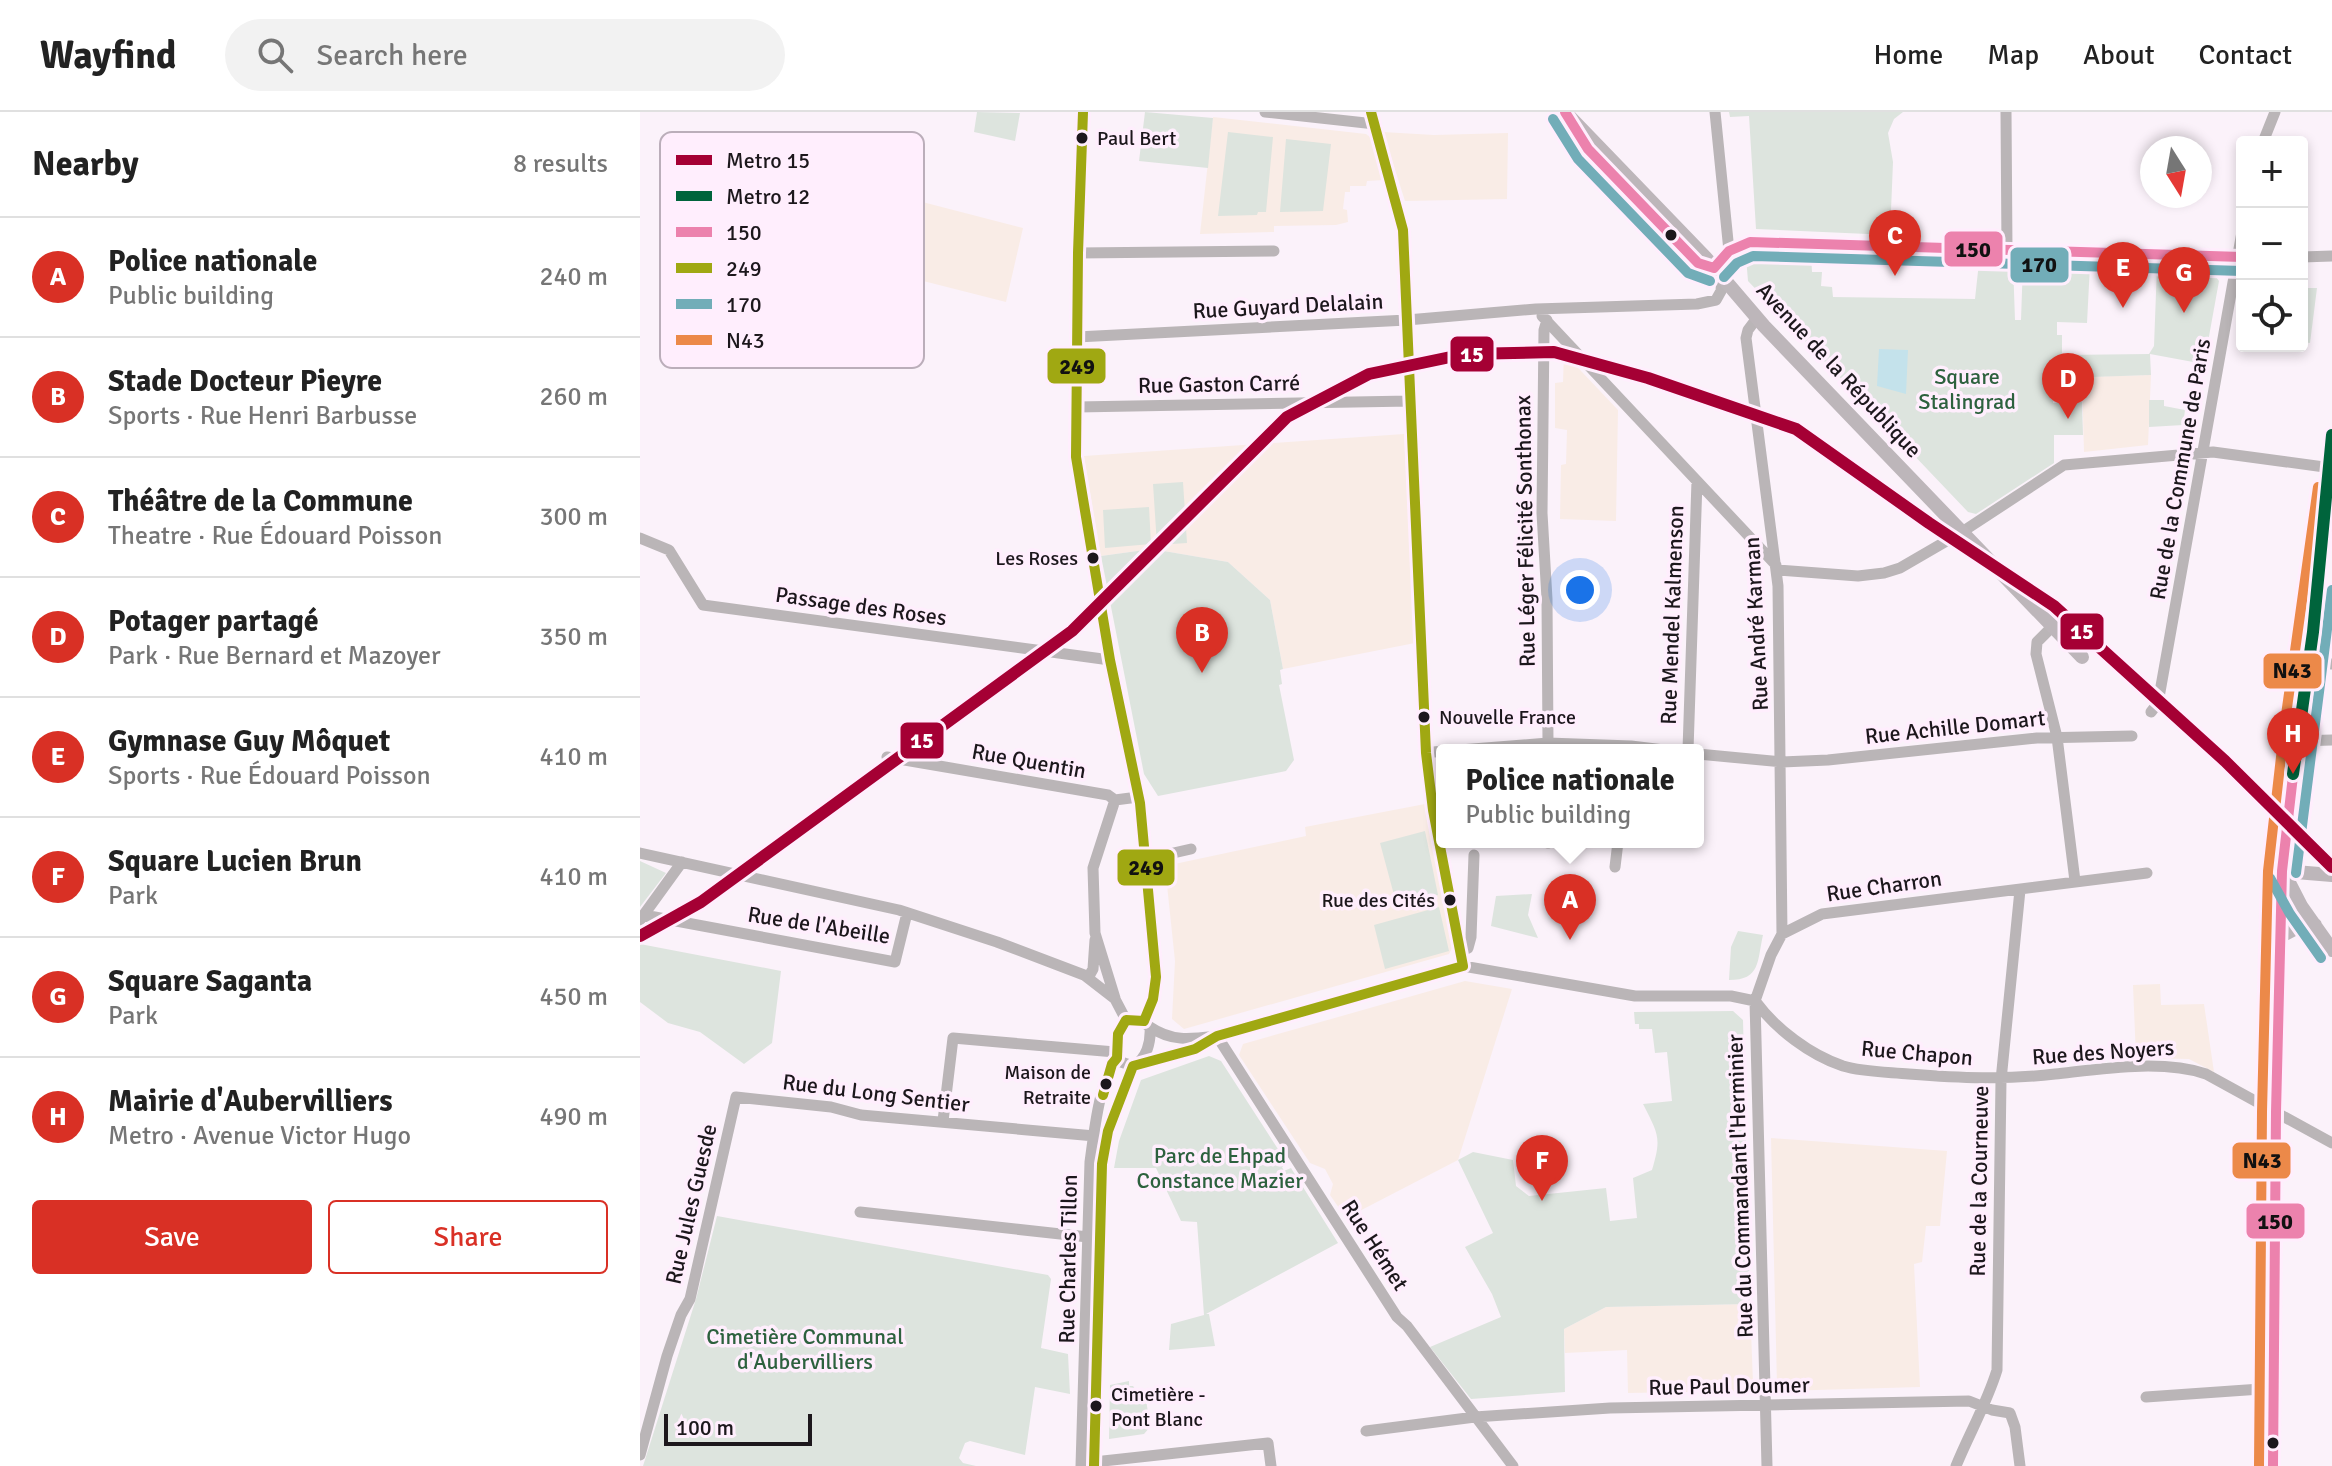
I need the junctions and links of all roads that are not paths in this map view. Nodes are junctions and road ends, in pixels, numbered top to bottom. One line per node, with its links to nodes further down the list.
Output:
1 (1083, 112): 13 (street, Rue Charles Tillon)
2 (1265, 112): 8 (street)
3 (1371, 112): 8 (street)
4 (1565, 112): 17 (main road, Avenue de la République)
5 (1715, 112): 12 (street)
6 (2006, 112): 10 (street)
7 (2275, 112): 9 (street)
8 (1375, 124): 21 (street)
9 (2265, 136)
10 (2007, 249): 12 (street); 15 (street)
11 (1274, 251): 13 (street)
12 (1729, 251): 17 (street)
13 (1078, 253): 23 (street, Rue Charles Tillon)
14 (2332, 256): 16 (street)
15 (2236, 257)
16 (2308, 257)
17 (1718, 272): 19 (street, Rue Guyard Delalain); 20 (main road, Avenue de la République)
18 (2236, 279): 26 (street, Rue de la Commune de Paris)
19 (1536, 309): 21 (street, Rue Guyard Delalain); 22 (street)
20 (1757, 318): 30 (main road, Avenue de la République); 32 (street, Rue André Karman)
21 (1407, 320): 23 (street, Rue Guyard Delalain); 24 (street)
22 (1547, 320): 28 (street); 44 (street, Rue Léger Félicité Sonthonax)
23 (1077, 337): 25 (street, Rue Charles Tillon)
24 (1410, 401): 25 (street, Rue Gaston Carré); 49 (street)
25 (1077, 407): 36 (street, Rue Charles Tillon)
26 (2204, 452): 27 (street); 30 (street); 39 (street, Rue de la Commune de Paris)
27 (2332, 468)
28 (1697, 481): 32 (street); 47 (street, Rue Mendel Kalmenson)
29 (2332, 489): 33 (main road)
30 (1962, 532): 32 (street); 34 (main road, Avenue de la République)
31 (640, 538): 36 (street, Passage des Roses)
32 (1776, 567): 52 (street, Rue André Karman)
33 (2326, 580): 37 (main road)
34 (2052, 627): 35 (main road, Avenue de la République); 41 (street)
35 (2082, 657)
36 (1110, 660): 53 (street, Rue Charles Tillon)
37 (2305, 662): 38 (street); 43 (main road)
38 (2332, 664)
39 (2151, 712)
40 (2132, 736): 41 (street, Rue Achille Domart)
41 (2057, 737): 52 (street, Rue Achille Domart); 67 (street)
42 (2332, 740): 43 (street)
43 (2298, 741): 64 (main road)
44 (1548, 743): 45 (street); 46 (street)
45 (1543, 744)
46 (1564, 744)
47 (1688, 744)
48 (1436, 752): 49 (street)
49 (1426, 753): 55 (street)
50 (1704, 755): 52 (street, Rue Achille Domart)
51 (887, 757): 54 (street, Rue Quentin)
52 (1782, 762): 73 (street, Rue André Karman)
53 (1138, 797): 54 (street); 61 (street, Rue Charles Tillon)
54 (1115, 800): 72 (street)
55 (1436, 826)
56 (1440, 848): 76 (street)
57 (1617, 848): 63 (street)
58 (1191, 849): 61 (street)
59 (640, 853): 62 (street)
60 (1474, 855): 76 (street)
61 (1147, 859): 82 (street, Rue Charles Tillon)
62 (682, 862): 69 (street); 70 (street)
63 (1615, 867)
64 (2282, 871): 66 (main road); 71 (main road); 74 (main road)
65 (2147, 873): 67 (street, Rue Charron)
66 (2332, 875)
67 (2075, 881): 68 (street, Rue Charron)
68 (2020, 890): 73 (street, Rue Charron); 86 (street, Rue de la Courneuve)
69 (907, 913): 70 (street, Rue de l'Abeille); 78 (street)
70 (642, 918)
71 (2315, 925): 74 (main road); 75 (main road)
72 (1095, 933): 78 (street); 79 (street)
73 (1782, 934): 80 (street)
74 (2281, 936): 88 (main road)
75 (2332, 950)
76 (1460, 952): 77 (street)
77 (1463, 966): 80 (street); 83 (street)
78 (1088, 978): 79 (street)
79 (1115, 999): 81 (street)
80 (1755, 1001): 86 (street, Rue Chapon); 97 (street, Rue du Commandant l'Herminier)
81 (1126, 1020): 82 (street); 84 (street, Rue Charles Tillon)
82 (1147, 1024): 83 (street); 85 (street, Rue Charles Tillon)
83 (1217, 1036): 85 (street); 98 (street, Rue Hémet)
84 (1116, 1055): 85 (street); 89 (street); 90 (street, Rue Charles Tillon)
85 (1136, 1064): 90 (street, Rue Charles Tillon)
86 (2001, 1080): 88 (street, Rue des Noyers); 96 (street, Rue de la Courneuve)
87 (736, 1097): 89 (street, Rue du Long Sentier); 100 (street, Rue Jules Guesde)
88 (2276, 1112): 91 (street, Rue des Noyers); 94 (main road)
89 (943, 1121): 90 (street, Rue du Long Sentier)
90 (1100, 1136): 93 (street, Rue Charles Tillon); 101 (street, Rue Charles Tillon)
91 (2332, 1143)
92 (860, 1212): 93 (street)
93 (1088, 1237): 102 (street, Rue Charles Tillon)
94 (2275, 1388): 95 (street); 108 (main road)
95 (2146, 1397)
96 (1982, 1405): 97 (street, Rue Paul Doumer); 106 (street, Rue de la Courneuve); 107 (street)
97 (1766, 1406): 98 (street, Rue Paul Doumer); 105 (street, Rue du Commandant l'Herminier)
98 (1475, 1417): 99 (street, Rue Paul Doumer); 104 (street, Rue Hémet)
99 (1366, 1431)
100 (640, 1455)
101 (1094, 1464): 103 (street)
102 (1081, 1466)
103 (1271, 1466)
104 (1513, 1466)
105 (1767, 1466)
106 (1956, 1466)
107 (2020, 1466)
108 (2273, 1466)

